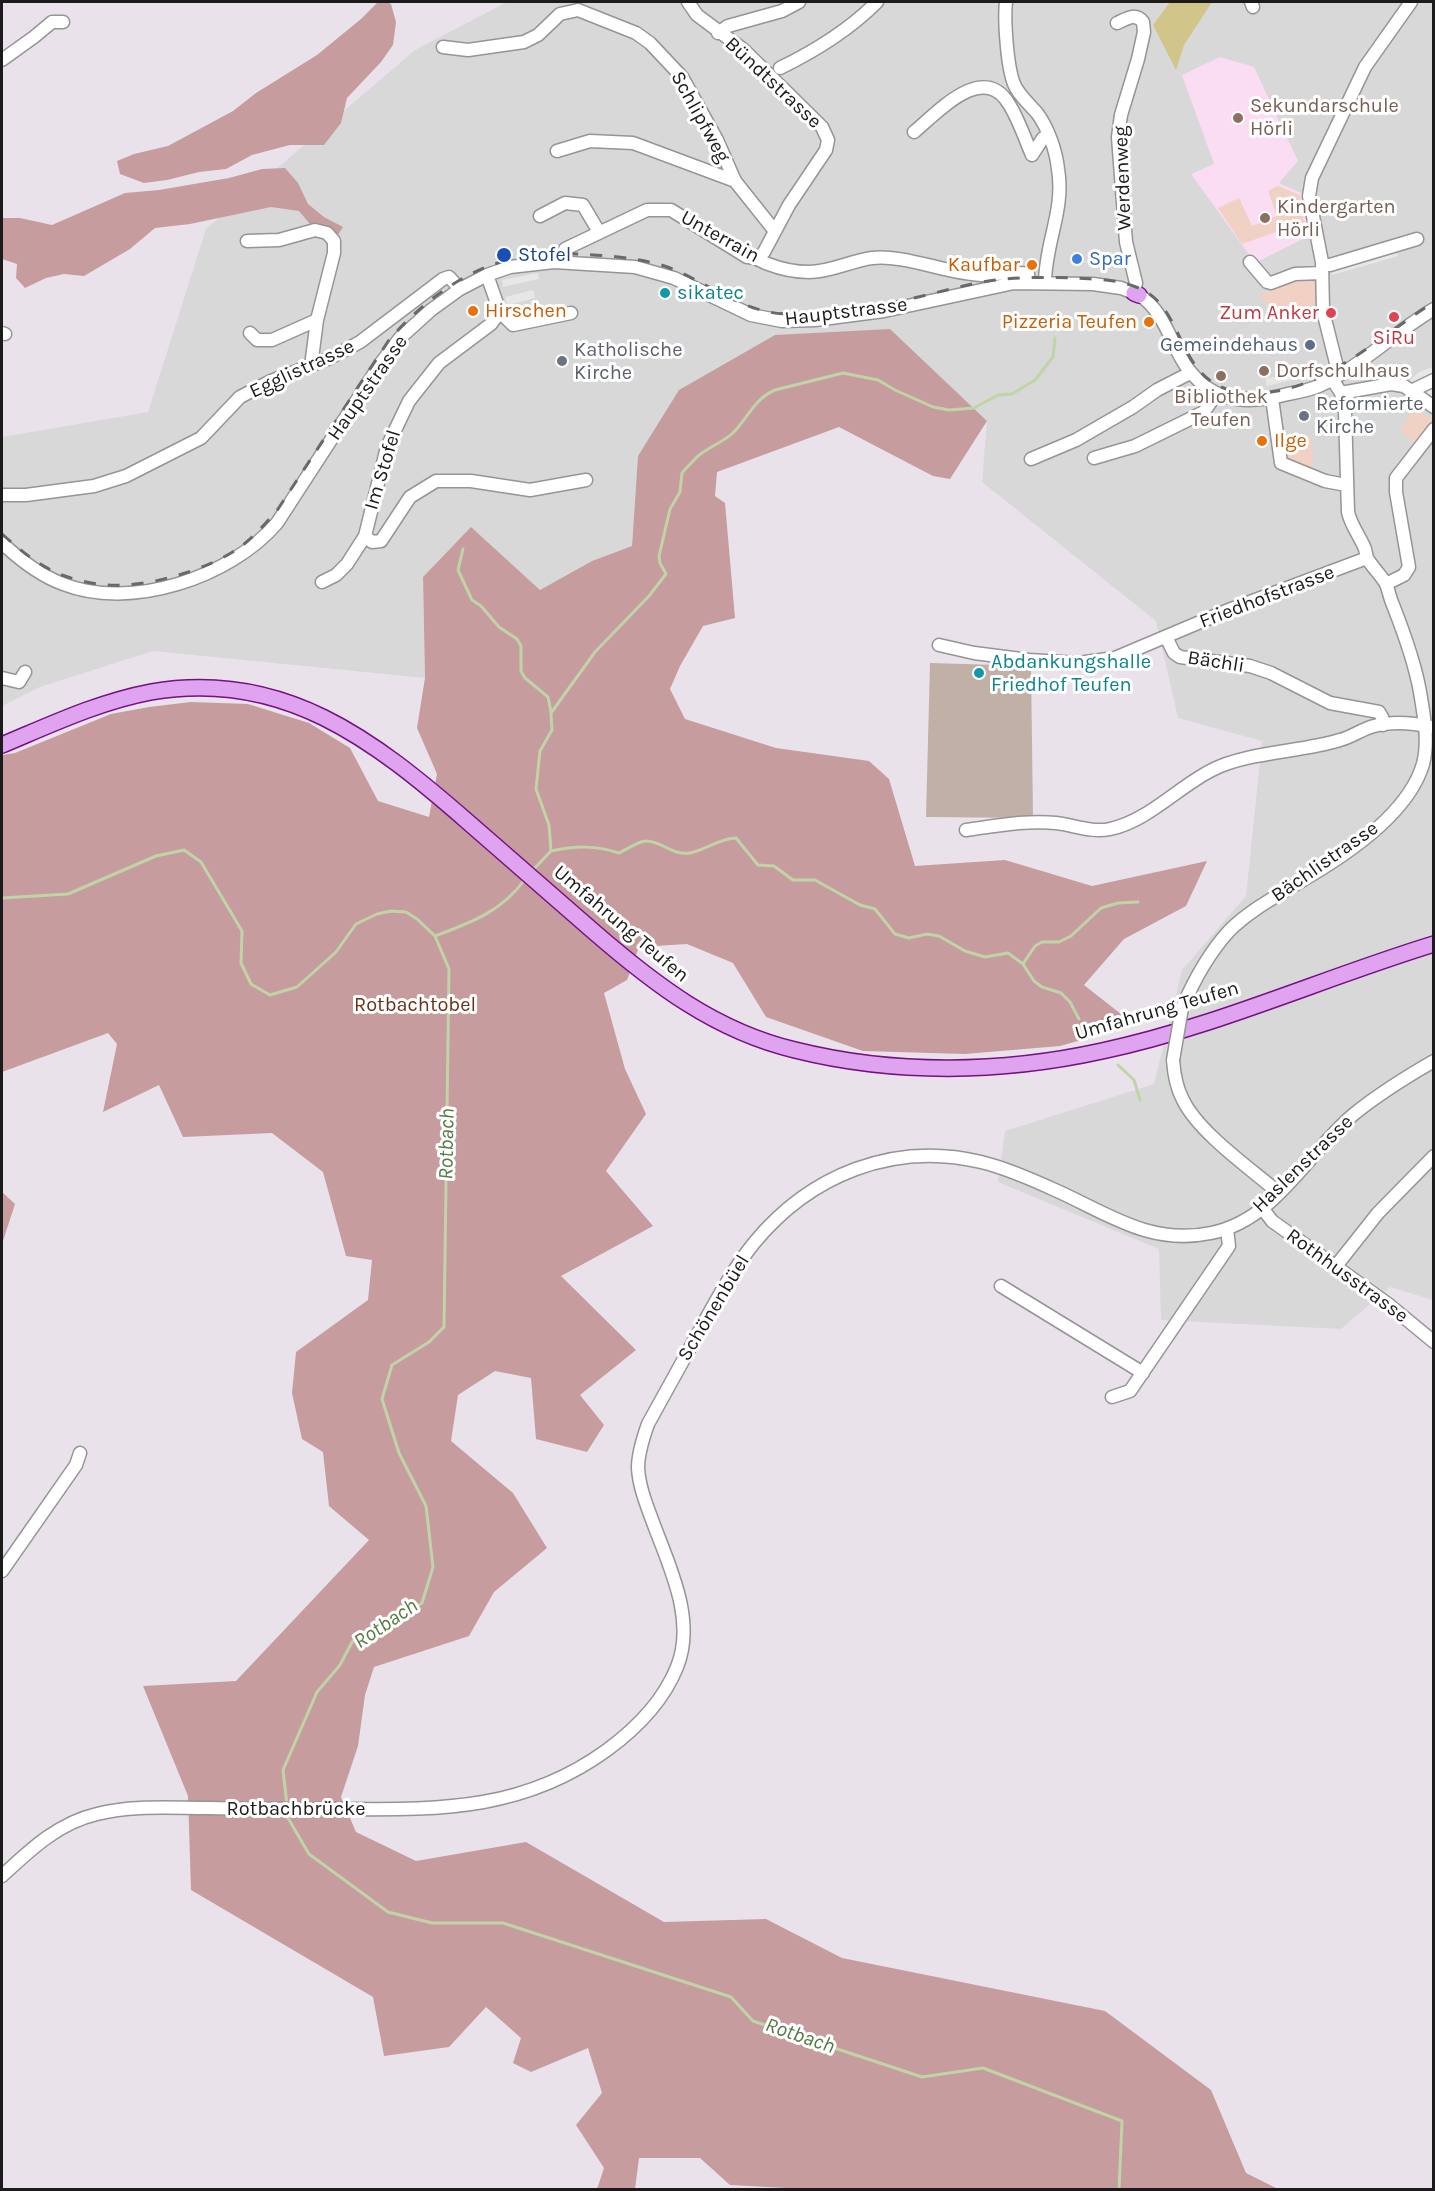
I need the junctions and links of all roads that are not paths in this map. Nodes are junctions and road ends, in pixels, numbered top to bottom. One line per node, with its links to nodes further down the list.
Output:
1 (688, 2): 8 (street, Bündtstrasse)
2 (799, 2): 8 (street, Bündtstrasse)
3 (877, 2): 11 (street)
4 (1006, 2): 13 (street)
5 (1411, 2): 24 (street, Bächlistrasse)
6 (63, 22): 10 (street)
7 (1117, 23): 29 (street, Werdenweg)
8 (718, 33): 17 (street, Bündtstrasse)
9 (443, 47): 15 (street, Schlipfweg)
10 (2, 60)
11 (780, 68)
12 (914, 132): 13 (street)
13 (1049, 136): 27 (street)
14 (557, 151): 15 (street)
15 (735, 181): 17 (street, Schlipfweg)
16 (540, 216): 18 (street)
17 (774, 230): 21 (street, Bündtstrasse)
18 (599, 232): 21 (street, Unterrain); 22 (street, Unterrain)
19 (1417, 239): 24 (street)
20 (247, 242): 33 (street)
21 (759, 257): 26 (street, Unterrain)
22 (562, 262): 25 (street, Hauptstrasse); 26 (street, Hauptstrasse)
23 (1251, 262): 24 (street)
24 (1322, 269): 37 (street, Bächlistrasse)
25 (488, 275): 28 (street, Hauptstrasse); 31 (street)
26 (1029, 282): 27 (street, Hauptstrasse)
27 (1045, 283): 29 (street, Hauptstrasse)
28 (460, 289): 35 (street, Egglistrasse); 51 (street, Hauptstrasse)
29 (1137, 294): 36 (street)
30 (1434, 309): 37 (street)
31 (500, 312): 32 (street); 50 (street, Im Stofel)
32 (572, 313)
33 (317, 320): 34 (street); 35 (street)
34 (250, 333)
35 (311, 366): 49 (street, Egglistrasse)
36 (1190, 373): 40 (street); 46 (street)
37 (1335, 377): 41 (street, Bächlistrasse); 42 (street)
38 (1434, 380): 39 (street)
39 (1411, 391): 41 (street); 43 (street)
40 (1216, 393): 42 (street); 45 (street)
41 (1341, 393): 48 (street, Bächlistrasse)
42 (1272, 398): 48 (street)
43 (1434, 407)
44 (1434, 429): 54 (street)
45 (1094, 458)
46 (1031, 459)
47 (586, 480): 50 (street)
48 (1346, 485): 52 (street, Bächlistrasse)
49 (2, 495)
50 (365, 536): 53 (street, Im Stofel)
51 (2, 543)
52 (1367, 558): 54 (street, Bächlistrasse); 55 (street, Friedhofstrasse)
53 (322, 582)
54 (1386, 584): 60 (street, Bächlistrasse)
55 (1166, 637): 56 (street, Bächli); 59 (street, Bächli)
56 (939, 645)
57 (25, 672): 58 (street)
58 (2, 678)
59 (1383, 725): 60 (street); 62 (street)
60 (1429, 727): 67 (street, Bächlistrasse, bridge)
61 (4, 743): 63 (main road, Umfahrung Teufen)
62 (966, 830)
63 (1434, 944)
64 (1434, 1061): 67 (street, Haslenstrasse)
65 (1434, 1156): 70 (street)
66 (1029, 1179): 69 (street, Haslenstrasse); 77 (street, Schönenbüel)
67 (1279, 1194): 68 (street, Haslenstrasse)
68 (1263, 1209): 69 (street, Haslenstrasse); 70 (street, Rothhusstrasse)
69 (1227, 1229): 73 (street)
70 (1336, 1266): 72 (street, Rothhusstrasse)
71 (1001, 1286): 73 (street)
72 (1434, 1342)
73 (1143, 1373): 74 (street)
74 (1112, 1397)
75 (80, 1453): 76 (street)
76 (2, 1571)
77 (679, 1664): 78 (street, Rotbachbrücke)
78 (2, 1876)

